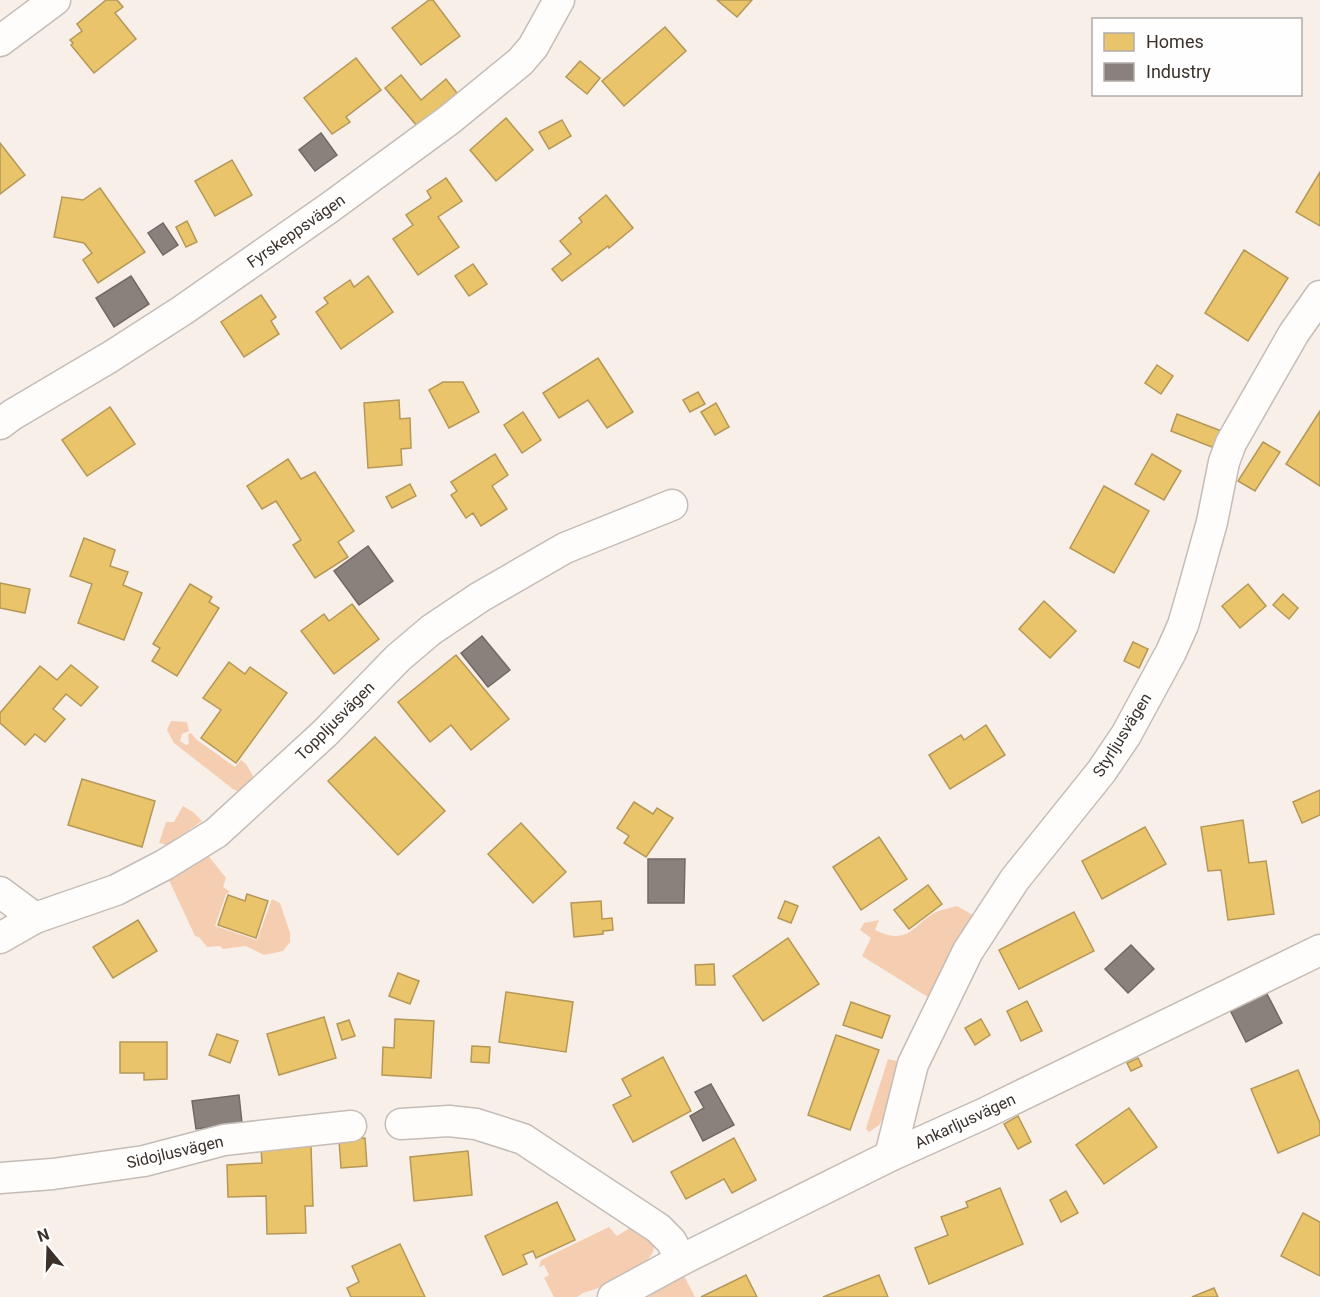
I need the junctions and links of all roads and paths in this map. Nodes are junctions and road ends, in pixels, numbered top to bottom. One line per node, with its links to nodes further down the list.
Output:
1 (559, 0): 5 (street, Fyrskeppsvägen)
2 (47, 2): 3 (street)
3 (0, 41)
4 (1320, 296): 13 (street, Styrljusvägen)
5 (0, 424)
6 (672, 505): 8 (street, Toppljusvägen)
7 (0, 892): 8 (street)
8 (35, 918): 9 (street, Toppljusvägen)
9 (0, 938)
10 (1320, 950): 13 (street, Ankarljusvägen)
11 (401, 1124): 15 (street)
12 (351, 1126): 14 (street, Sidojlusvägen)
13 (890, 1156): 15 (street, Ankarljusvägen)
14 (0, 1178)
15 (681, 1260): 16 (street, Ankarljusvägen)
16 (613, 1297)

